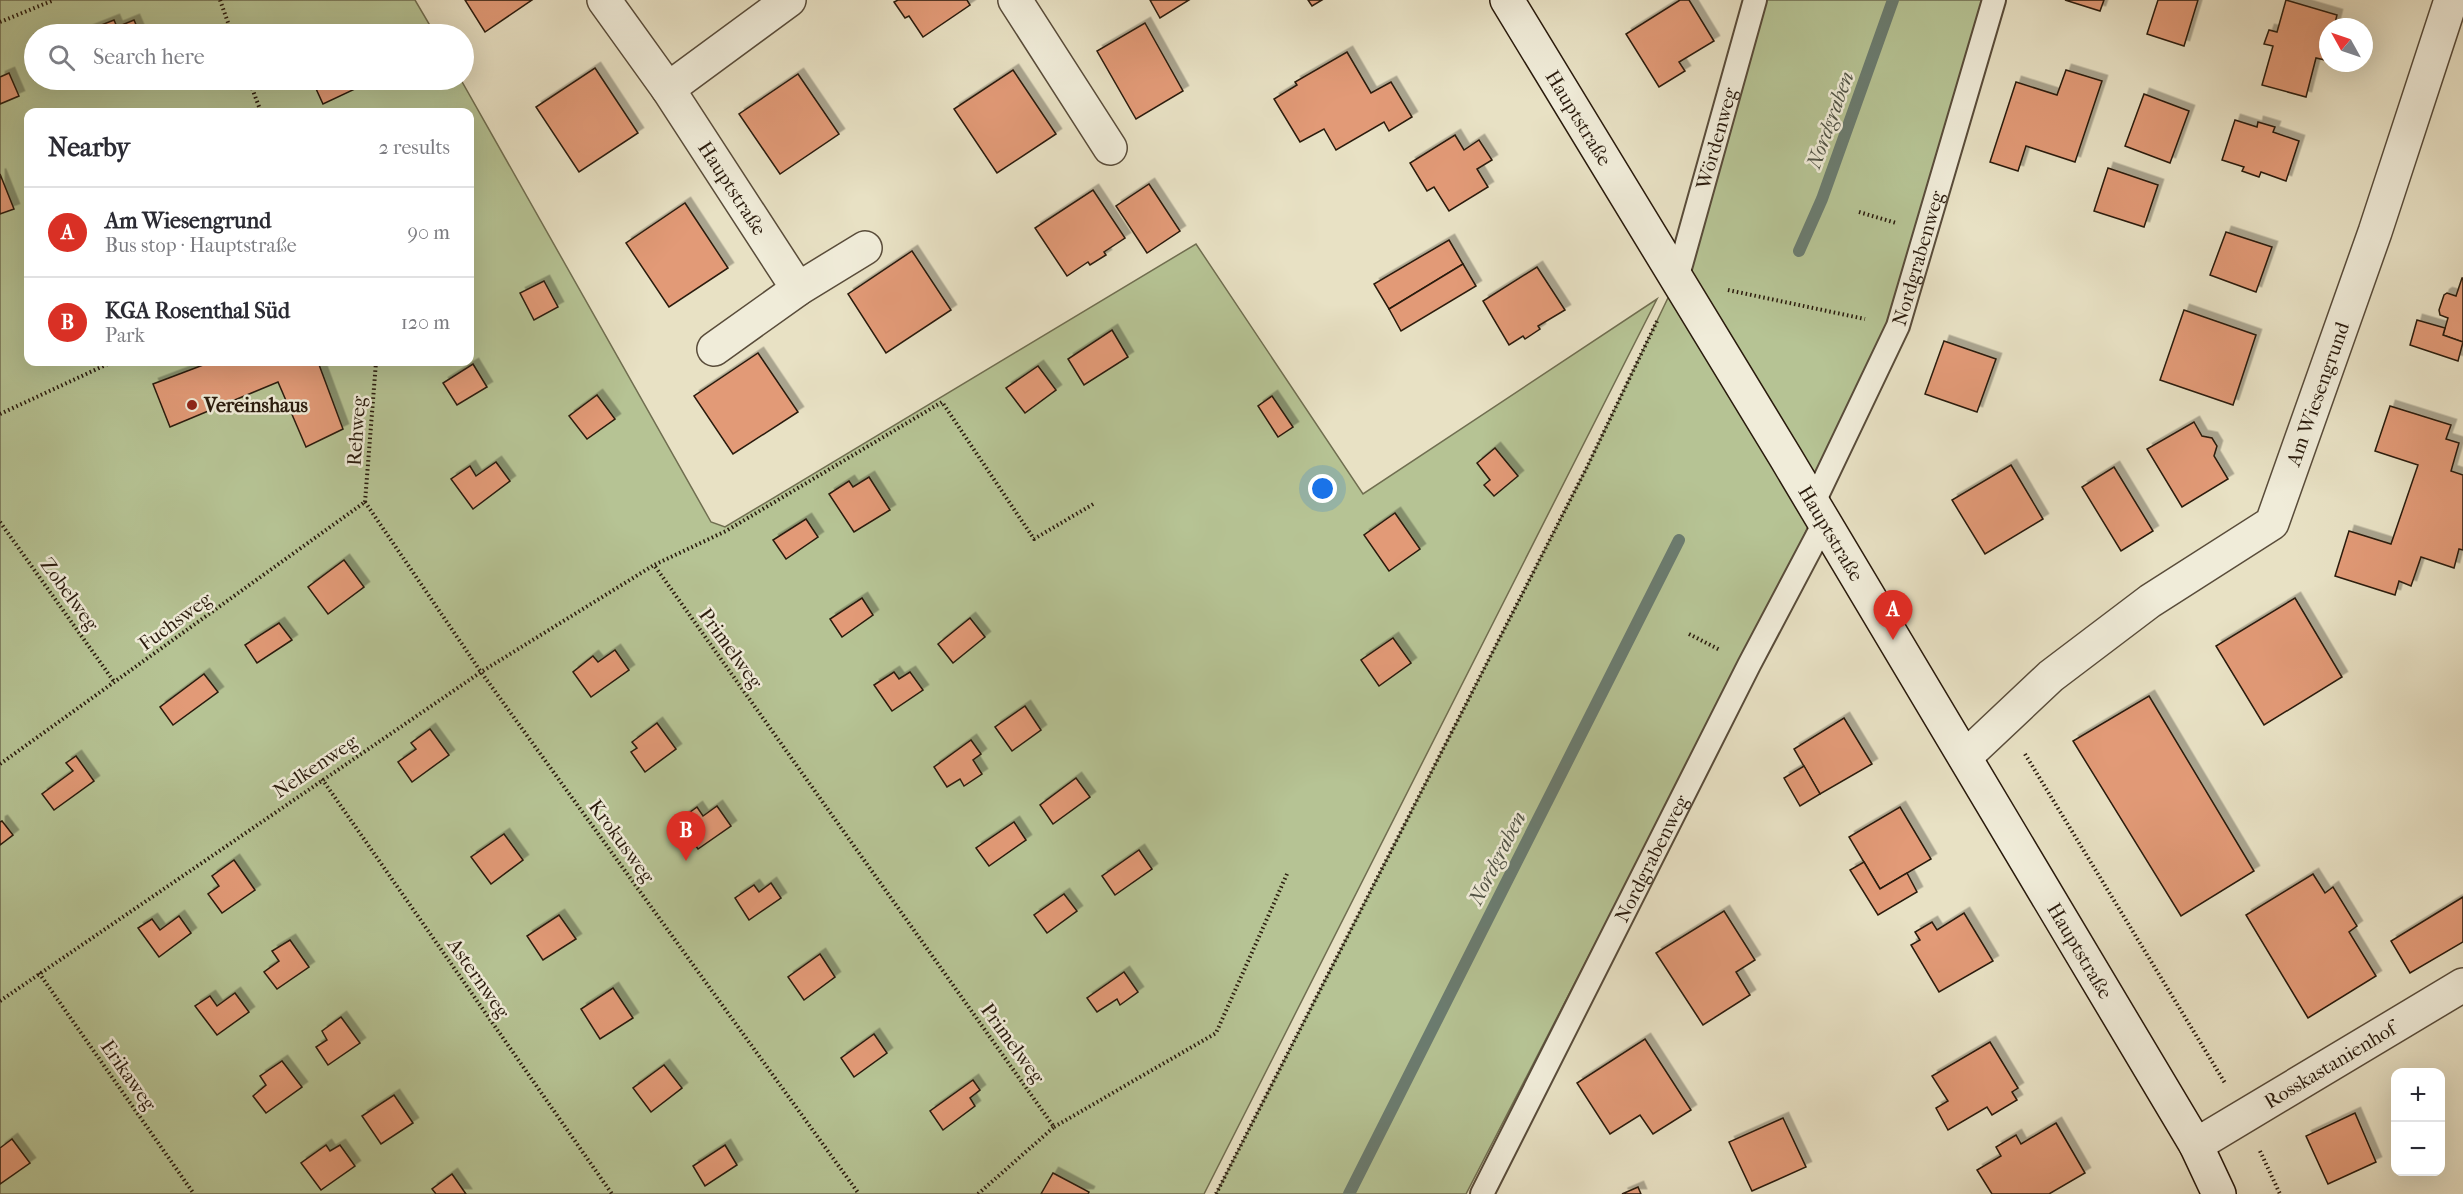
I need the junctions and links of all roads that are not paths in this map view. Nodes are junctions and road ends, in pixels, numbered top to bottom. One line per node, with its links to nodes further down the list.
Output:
1 (604, 0): 8 (street, Hauptstraße)
2 (789, 0): 8 (street)
3 (1015, 0): 9 (street)
4 (1508, 0): 11 (street, Hauptstraße)
5 (1755, 0): 11 (lane, Wördenweg)
6 (1994, 0): 14 (lane, Nordgrabenweg)
7 (2451, 0): 15 (street, Am Wiesengrund)
8 (668, 89): 12 (street, Hauptstraße)
9 (1110, 148)
10 (865, 248): 12 (street)
11 (1677, 279): 14 (street, Hauptstraße)
12 (798, 289): 13 (street)
13 (714, 349)
14 (1818, 513): 15 (street, Hauptstraße); 18 (lane, Nordgrabenweg)
15 (1965, 757): 17 (street, Hauptstraße)
16 (2463, 986): 17 (street, Rosskastanienhof)
17 (2196, 1145): 19 (street, Hauptstraße)
18 (1482, 1194)
19 (2219, 1194)

